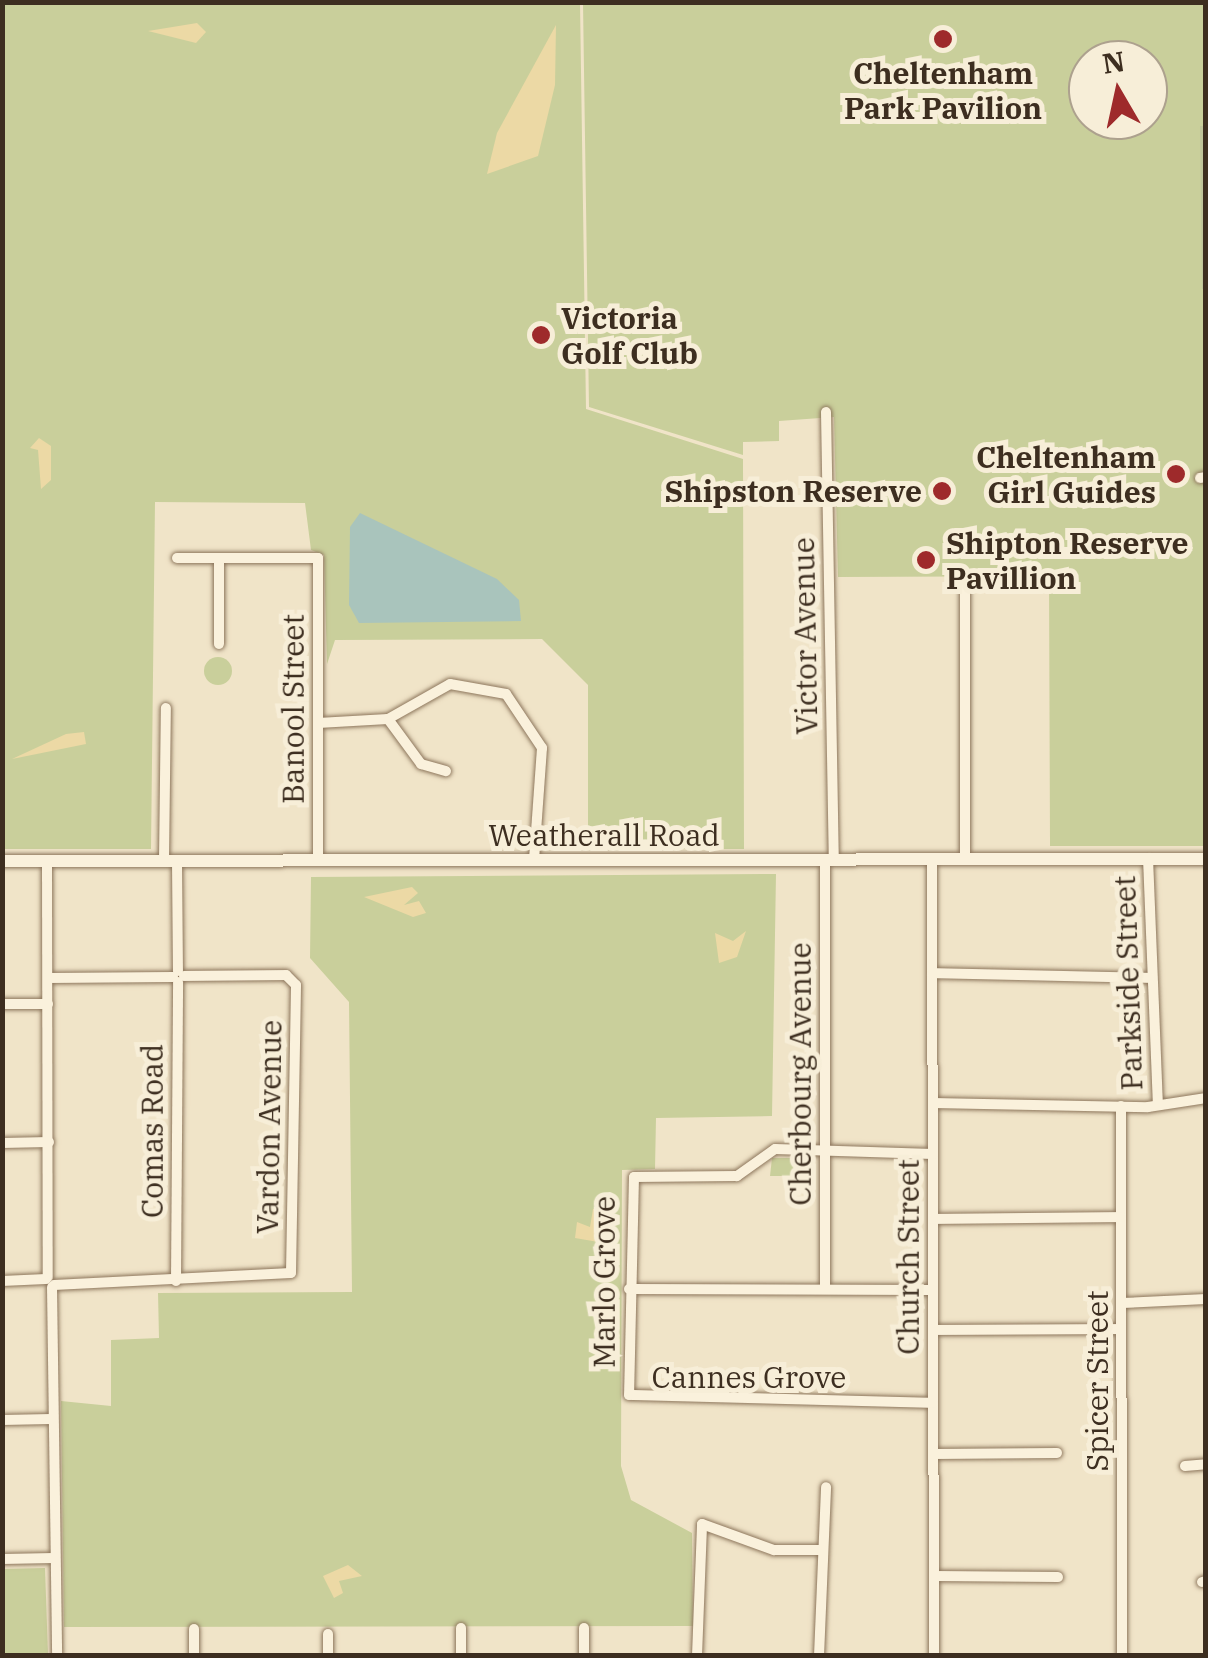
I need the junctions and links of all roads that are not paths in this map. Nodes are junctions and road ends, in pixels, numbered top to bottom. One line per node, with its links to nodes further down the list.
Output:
1 (826, 412): 14 (street, Victor Avenue)
2 (177, 558): 3 (street)
3 (220, 558): 5 (street); 8 (street, Banool Street)
4 (965, 581): 11 (street)
5 (219, 644)
6 (166, 708): 19 (street, Comas Road)
7 (388, 719): 8 (street); 9 (street); 16 (street)
8 (318, 724): 15 (street, Banool Street)
9 (446, 771)
10 (932, 858): 11 (street, Weatherall Road); 14 (street, Weatherall Road); 20 (street, Church Street)
11 (965, 858): 12 (street, Weatherall Road)
12 (1148, 858): 13 (street, Weatherall Road); 23 (street, Parkside Street)
13 (1206, 858)
14 (830, 859): 16 (street, Weatherall Road); 32 (street, Cherbourg Avenue)
15 (318, 860): 16 (street, Weatherall Road); 19 (street, Weatherall Road)
16 (534, 860)
17 (2, 861): 18 (street, Weatherall Road)
18 (47, 861): 19 (street, Weatherall Road); 22 (street)
19 (170, 861): 21 (street, Comas Road)
20 (932, 973): 23 (street); 27 (street, Church Street)
21 (178, 976): 22 (street); 38 (street, Comas Road); 38 (street, Vardon Avenue)
22 (48, 978): 25 (street)
23 (1150, 978): 28 (street, Parkside Street)
24 (2, 1004): 25 (street)
25 (48, 1004): 30 (street)
26 (1206, 1098): 28 (street)
27 (933, 1103): 29 (street); 33 (street, Church Street)
28 (1158, 1105): 29 (street)
29 (1122, 1106): 34 (street, Spicer Street)
30 (49, 1142): 31 (street); 36 (street)
31 (2, 1143)
32 (827, 1149): 33 (street); 39 (street, Cherbourg Avenue); 40 (street, Marlo Grove)
33 (932, 1154): 35 (street, Church Street)
34 (1121, 1217): 35 (street); 43 (street, Spicer Street)
35 (933, 1219): 41 (street, Church Street)
36 (48, 1280): 37 (street); 38 (street); 49 (street)
37 (2, 1281)
38 (176, 1281)
39 (825, 1289): 40 (street); 41 (street)
40 (629, 1290): 46 (street, Marlo Grove)
41 (932, 1290): 44 (street, Church Street)
42 (1206, 1299): 43 (street)
43 (1122, 1303): 45 (street, Spicer Street)
44 (933, 1330): 45 (street); 47 (street, Church Street)
45 (1122, 1330): 72 (street, Spicer Street)
46 (628, 1395): 47 (street, Cannes Grove)
47 (933, 1403): 50 (street, Church Street)
48 (2, 1420): 49 (street)
49 (51, 1420): 56 (street)
50 (934, 1454): 51 (street); 58 (street, Church Street)
51 (1057, 1454)
52 (1206, 1464): 53 (street)
53 (1185, 1466)
54 (826, 1487): 55 (street)
55 (819, 1550): 69 (street); 70 (street)
56 (54, 1558): 57 (street); 64 (street)
57 (2, 1559)
58 (934, 1576): 59 (street); 71 (street, Church Street)
59 (1058, 1577)
60 (461, 1628): 67 (street)
61 (584, 1628): 68 (street)
62 (194, 1630): 65 (street)
63 (328, 1634): 66 (street)
64 (57, 1656)
65 (194, 1656)
66 (328, 1656)
67 (462, 1656)
68 (584, 1656)
69 (697, 1656)
70 (819, 1656)
71 (934, 1656)
72 (1122, 1656)

